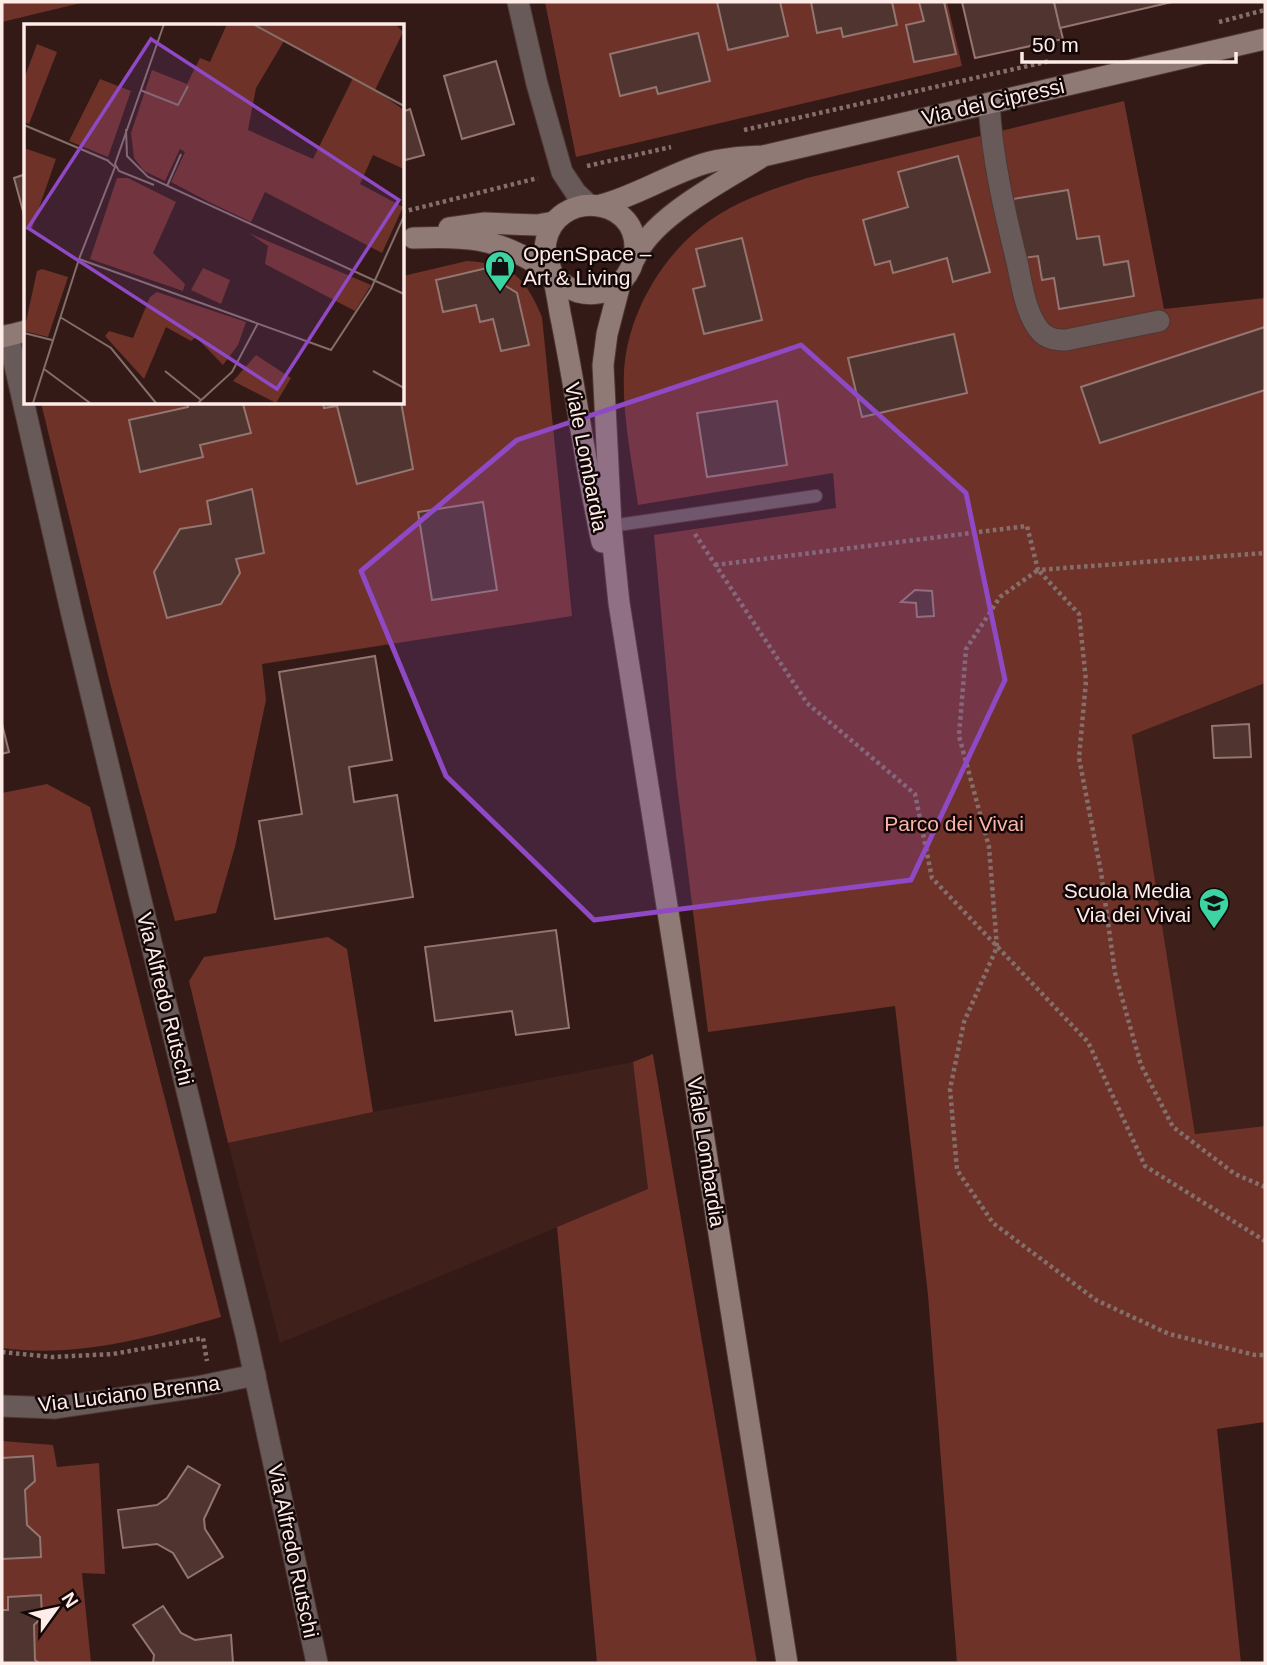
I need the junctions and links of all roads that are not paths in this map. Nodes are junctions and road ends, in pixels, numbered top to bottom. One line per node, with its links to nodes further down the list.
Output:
1 (518, 2): 5 (street)
2 (1265, 39): 3 (main road, Via dei Cipressi)
3 (989, 103): 4 (main road, Via dei Cipressi); 12 (street)
4 (763, 156): 6 (main road, Via dei Cipressi); 9 (main road, Via dei Cipressi)
5 (562, 172): 6 (street); 7 (street)
6 (595, 205): 7 (main road); 9 (main road)
7 (554, 222): 8 (main road); 10 (main road)
8 (408, 240): 10 (main road)
9 (635, 258): 11 (main road)
10 (552, 274): 11 (main road); 18 (main road, Viale Lombardia)
11 (620, 284): 17 (main road, Viale Lombardia)
12 (1159, 321)
13 (12, 334): 14 (street, Via Alfredo Rutschi)
14 (24, 390)
15 (27, 404): 19 (street, Via Alfredo Rutschi)
16 (816, 496): 17 (lane, Viale Lombardia)
17 (611, 527): 18 (main road, Viale Lombardia)
18 (624, 640): 22 (main road, Viale Lombardia)
19 (256, 1376): 20 (street, Via Luciano Brenna); 21 (street, Via Alfredo Rutschi)
20 (2, 1406)
21 (317, 1663)
22 (787, 1663)

